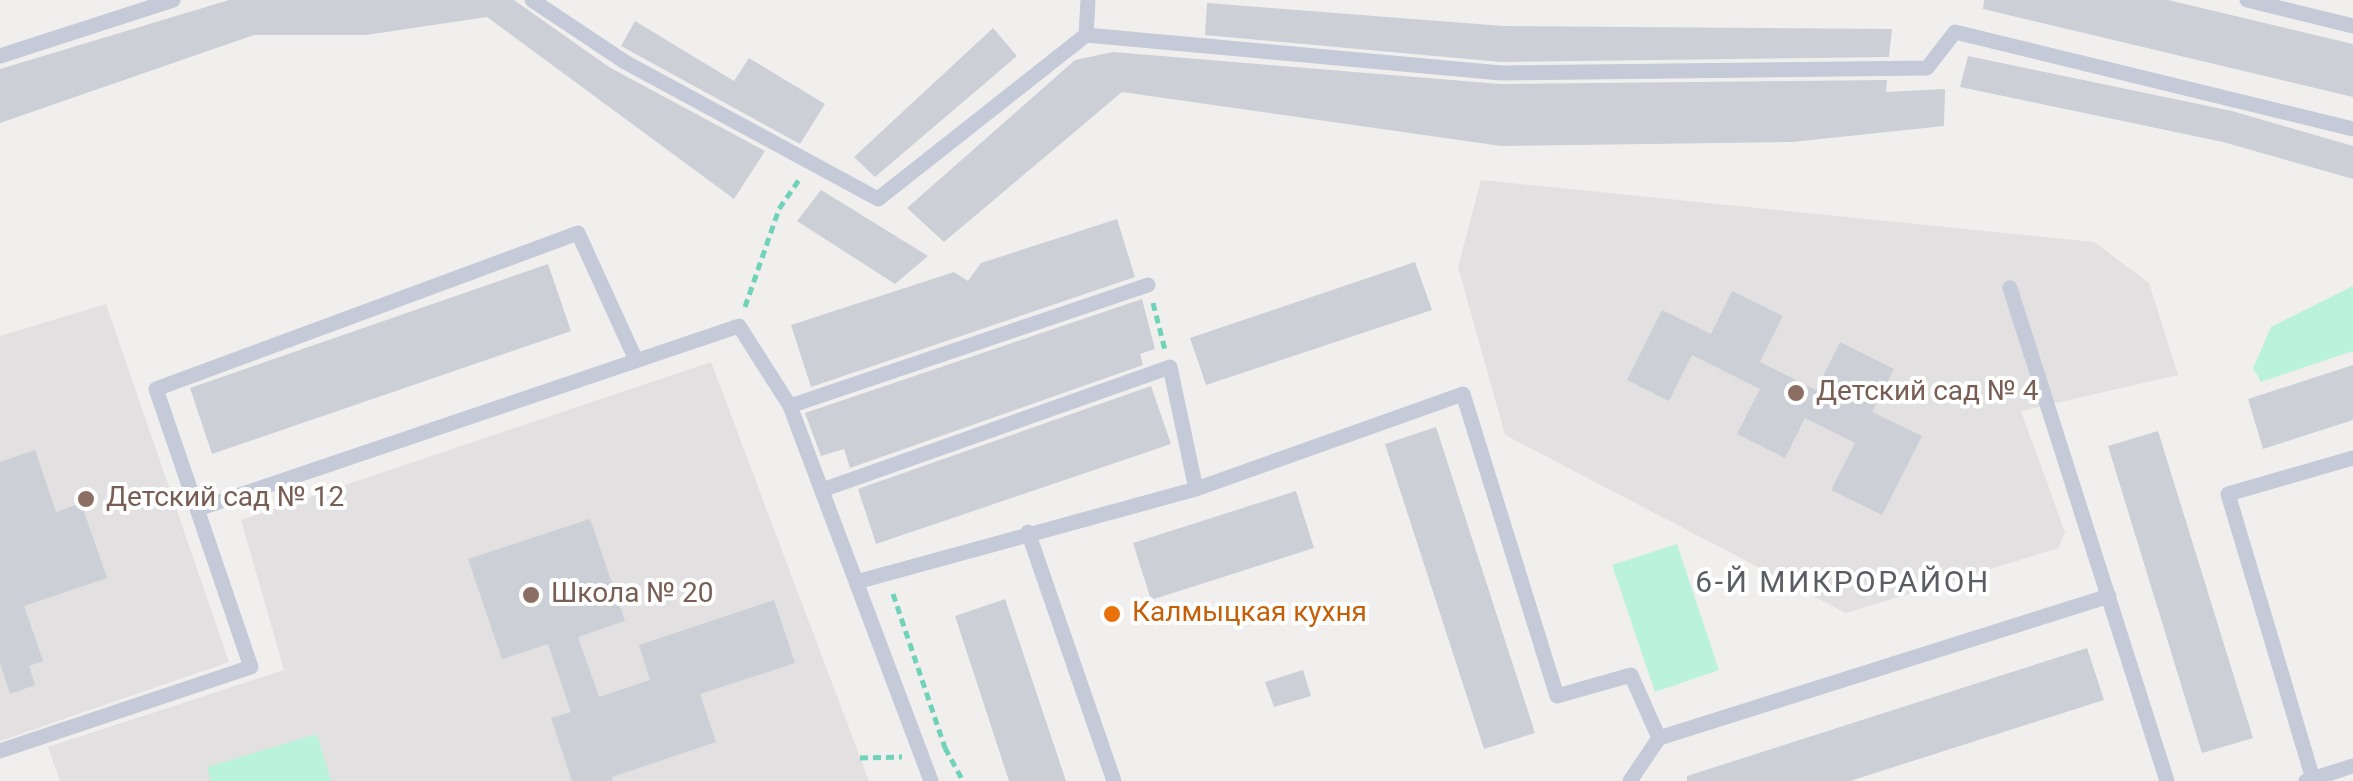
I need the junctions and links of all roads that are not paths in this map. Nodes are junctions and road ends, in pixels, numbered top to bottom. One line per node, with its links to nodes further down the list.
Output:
1 (172, 0): 7 (lane)
2 (532, 0): 6 (lane)
3 (1088, 0): 6 (lane)
4 (2247, 0): 5 (lane)
5 (2353, 26)
6 (1086, 36): 8 (lane)
7 (0, 56)
8 (2353, 129)
9 (1148, 286): 12 (lane)
10 (2010, 288): 19 (lane)
11 (636, 360): 12 (lane); 16 (lane); 16 (lane)
12 (790, 406): 14 (lane)
13 (2353, 458): 23 (lane)
14 (825, 488): 15 (lane); 18 (lane)
15 (1196, 490): 17 (lane); 20 (lane)
16 (198, 509): 21 (lane)
17 (1028, 532): 18 (lane); 25 (lane)
18 (860, 581): 24 (lane)
19 (2110, 596): 20 (lane); 27 (lane)
20 (1659, 738): 26 (lane)
21 (0, 750)
22 (2353, 766): 23 (lane)
23 (2309, 780)
24 (931, 781)
25 (1114, 781)
26 (1630, 781)
27 (2167, 781)

